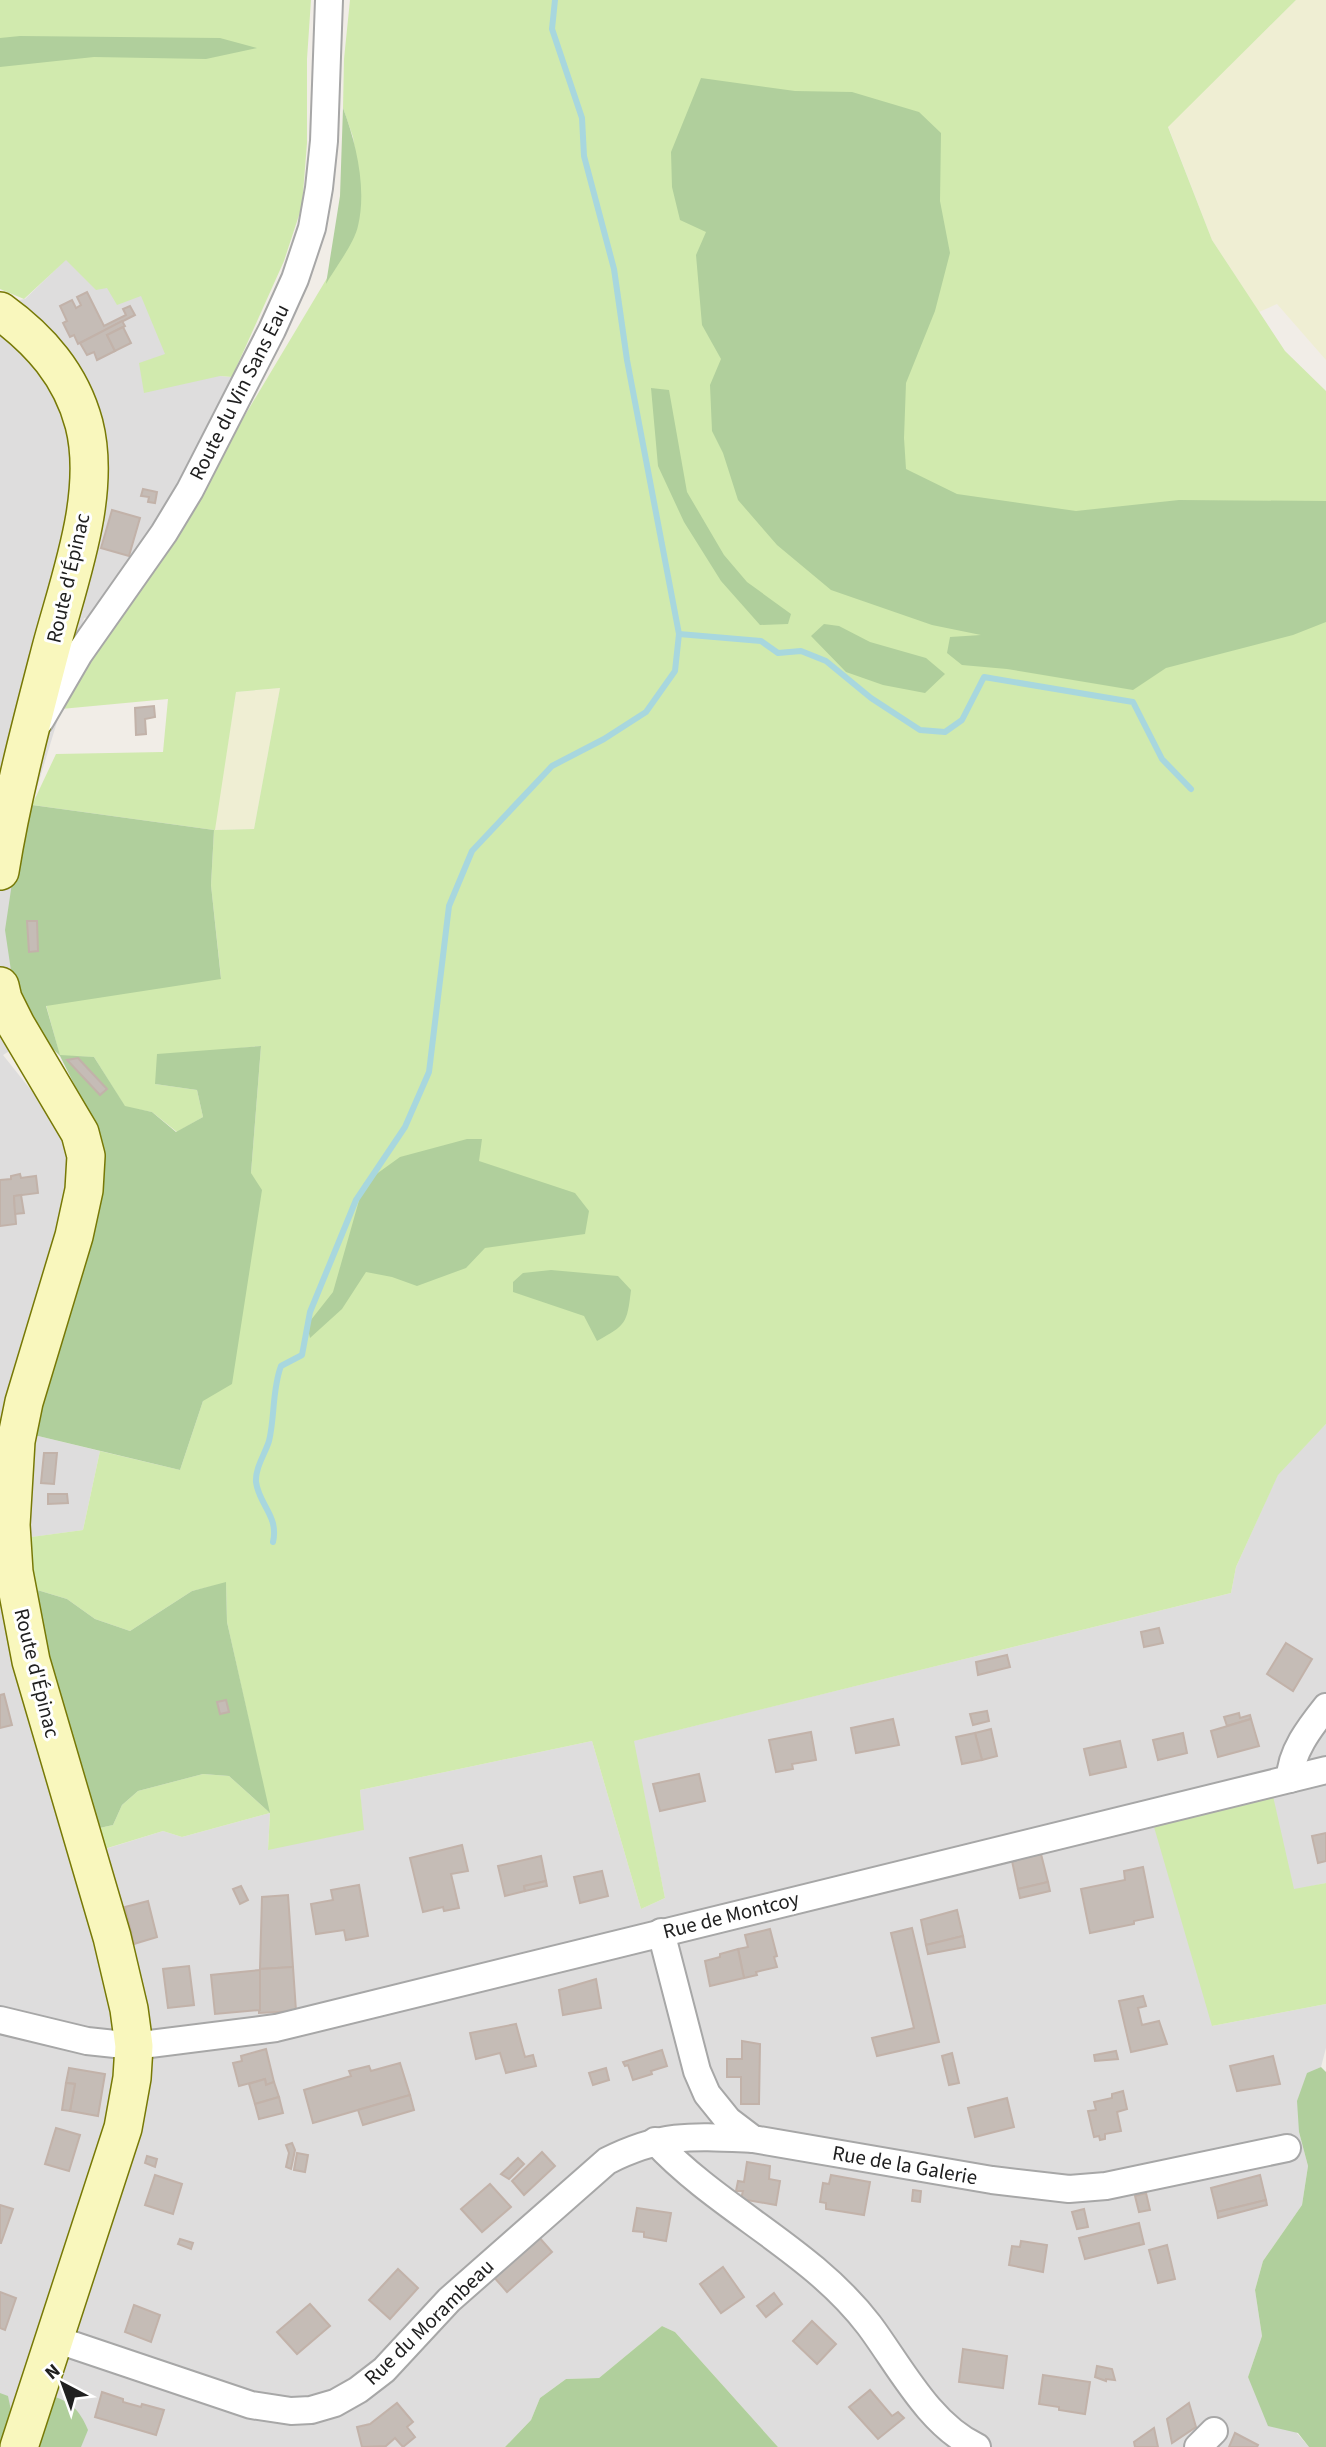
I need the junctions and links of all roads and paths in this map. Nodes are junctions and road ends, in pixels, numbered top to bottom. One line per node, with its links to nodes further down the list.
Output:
1 (328, 0): 3 (street, Route du Vin Sans Eau)
2 (0, 312): 3 (main road, Route d'Épinac)
3 (28, 740): 4 (main road, Route d'Épinac)
4 (8, 785): 5 (main road, Route d'Épinac)
5 (0, 871)
6 (0, 986): 12 (main road, Route d'Épinac)
7 (1326, 1707): 9 (street)
8 (1326, 1770): 9 (street, Rue de Montcoy)
9 (1290, 1779): 10 (street, Rue de Montcoy)
10 (662, 1932): 12 (street, Rue de Montcoy); 13 (street, Rue de la Galerie)
11 (0, 2020): 12 (street, Rue de Montcoy)
12 (134, 2046): 16 (main road, Route d'Épinac)
13 (752, 2139): 14 (street, Rue du Morambeau); 15 (street, Rue de la Galerie)
14 (655, 2141): 16 (street, Rue du Morambeau); 18 (street)
15 (1287, 2148)
16 (55, 2339): 17 (main road, Route d'Épinac)
17 (19, 2447)
18 (977, 2447)

